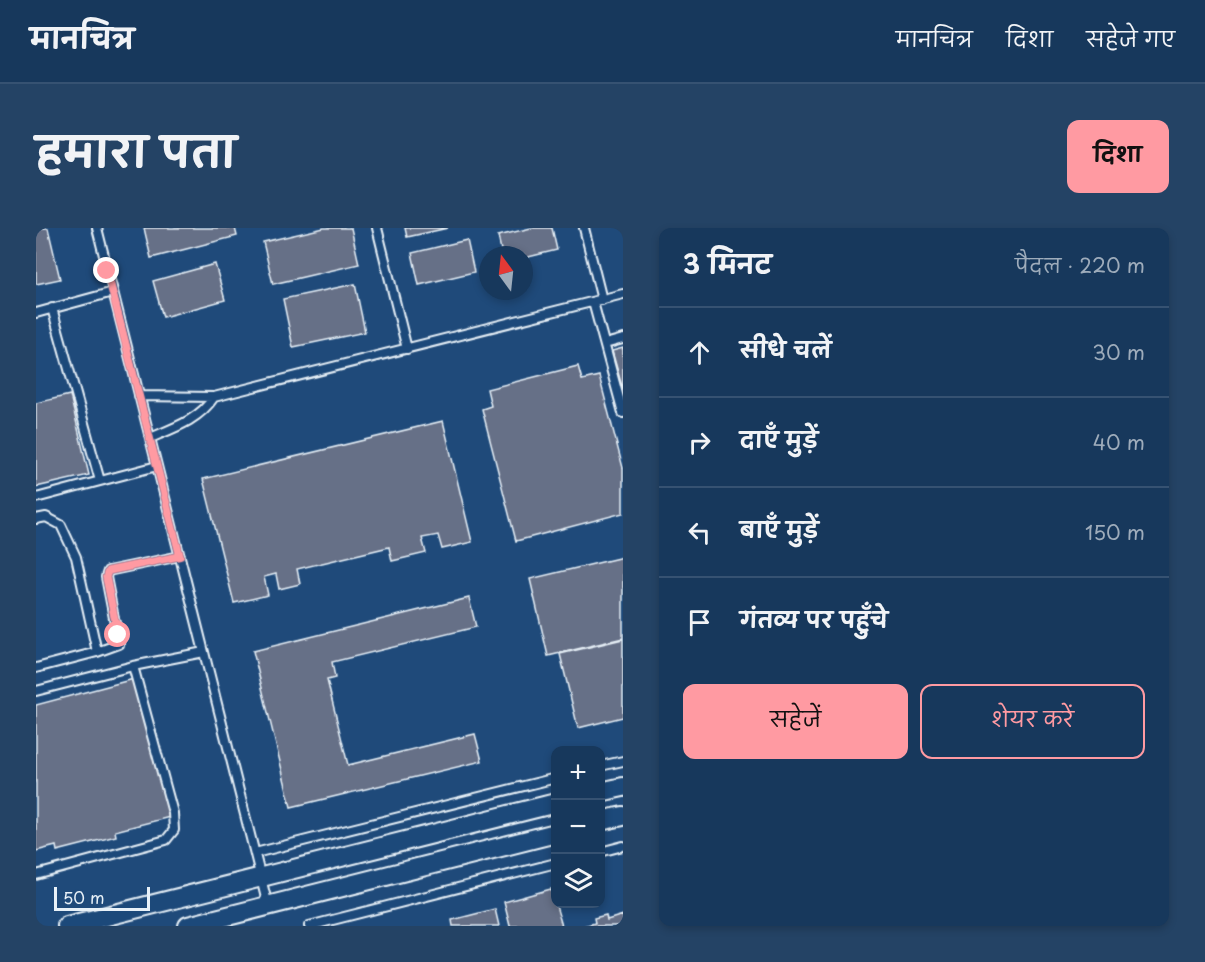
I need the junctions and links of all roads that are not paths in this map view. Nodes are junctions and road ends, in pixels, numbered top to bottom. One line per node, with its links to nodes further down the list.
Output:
1 (96, 228): 4 (lane)
2 (377, 228): 12 (lane)
3 (584, 228): 6 (lane)
4 (113, 292): 8 (lane); 13 (lane)
5 (623, 294): 6 (lane)
6 (602, 300): 7 (lane)
7 (593, 302): 11 (lane); 12 (lane)
8 (52, 308): 9 (lane); 18 (lane)
9 (36, 313)
10 (623, 339): 11 (lane)
11 (605, 344): 15 (lane)
12 (407, 349): 14 (lane)
13 (139, 396): 14 (lane); 16 (lane)
14 (214, 397): 16 (lane)
15 (623, 413)
16 (150, 438): 17 (lane)
17 (157, 466): 18 (lane); 21 (lane)
18 (100, 481): 19 (lane)
19 (36, 498)
20 (36, 519): 22 (lane)
21 (180, 556): 22 (lane); 23 (lane)
22 (97, 652): 25 (lane)
23 (204, 652): 24 (lane); 38 (lane)
24 (133, 666): 26 (lane); 40 (lane)
25 (36, 668)
26 (36, 691)
27 (623, 761): 28 (lane)
28 (605, 765)
29 (551, 779): 38 (lane)
30 (623, 787): 31 (street)
31 (605, 791)
32 (551, 804): 41 (street)
33 (623, 816): 34 (street)
34 (605, 820)
35 (551, 834): 42 (street)
36 (623, 846): 37 (lane)
37 (605, 851)
38 (255, 853): 41 (lane)
39 (551, 864): 45 (lane)
40 (36, 875)
41 (261, 877): 42 (lane); 43 (street)
42 (268, 906): 44 (street)
43 (67, 926)
44 (188, 926)
45 (309, 926)

